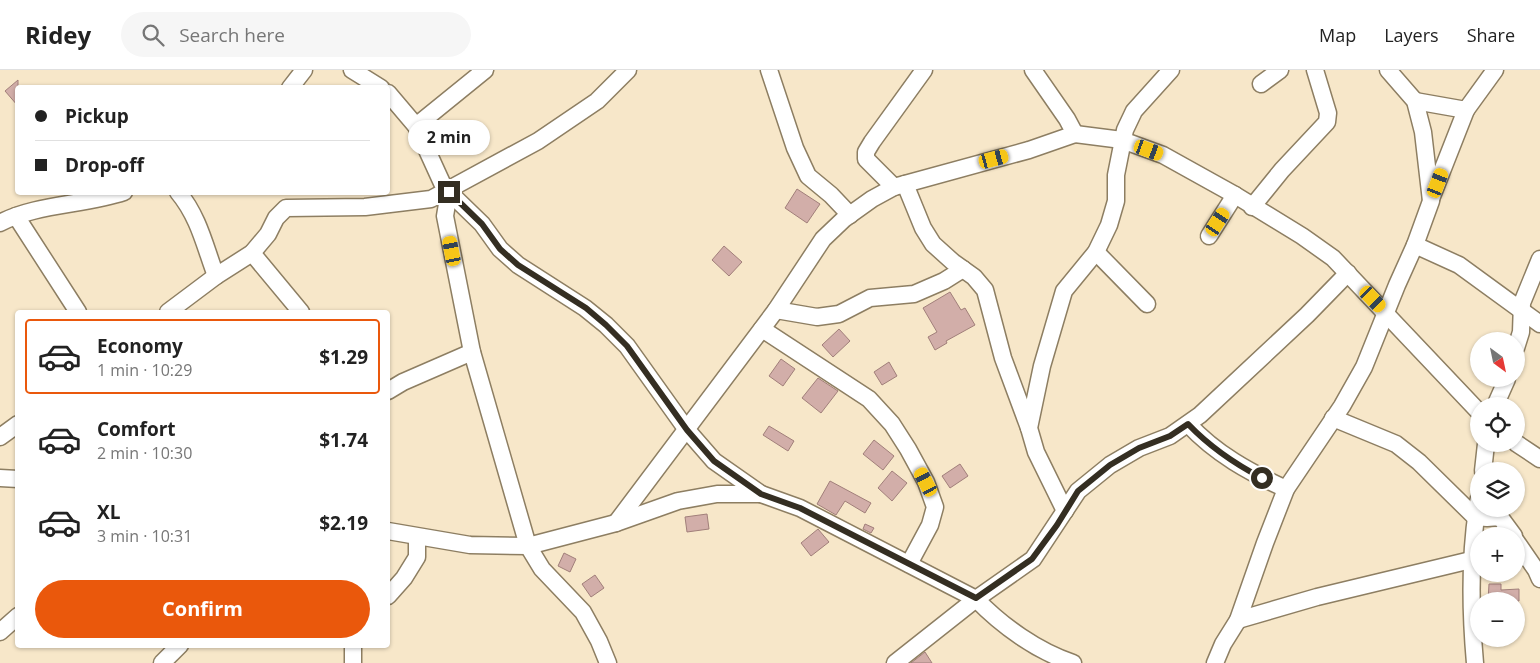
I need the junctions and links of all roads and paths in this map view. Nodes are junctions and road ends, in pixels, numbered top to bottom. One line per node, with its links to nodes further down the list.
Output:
1 (304, 70): 14 (street)
2 (352, 70): 15 (street)
3 (485, 70): 19 (street)
4 (628, 70): 23 (street)
5 (924, 70): 22 (street)
6 (1033, 70): 20 (street)
7 (1171, 70): 21 (street)
8 (1280, 70): 13 (street)
9 (1315, 70): 28 (street)
10 (1388, 70): 17 (street)
11 (1495, 70): 18 (street)
12 (771, 71): 29 (street)
13 (1261, 84)
14 (292, 85)
15 (376, 85)
16 (390, 96): 19 (street)
17 (1415, 101): 18 (street); 27 (street)
18 (1466, 110): 27 (street)
19 (416, 126): 23 (street)
20 (1075, 134): 21 (street); 22 (street)
21 (1122, 140): 26 (street); 34 (street)
22 (900, 186): 29 (street); 37 (street)
23 (448, 191): 35 (street); 50 (street); 57 (street)
24 (110, 195): 30 (street)
25 (180, 195): 39 (street)
26 (1235, 195): 28 (street); 32 (street)
27 (1431, 201): 33 (street)
28 (1252, 207): 38 (street)
29 (850, 215): 44 (street)
30 (16, 216): 31 (street); 41 (street)
31 (0, 223)
32 (1209, 236)
33 (1415, 245): 45 (street); 46 (street)
34 (1096, 252): 40 (street); 56 (street)
35 (252, 253): 39 (street); 43 (street)
36 (1540, 259): 45 (street)
37 (963, 269): 44 (street); 56 (street)
38 (1348, 273): 46 (street); 54 (street)
39 (216, 276): 42 (street)
40 (1147, 304)
41 (77, 310)
42 (171, 310)
43 (299, 310)
44 (776, 310): 48 (street)
45 (1521, 311): 47 (street); 49 (street)
46 (1386, 312): 52 (street); 53 (street)
47 (1540, 324)
48 (762, 329): 57 (street); 76 (street)
49 (1521, 332)
50 (472, 352): 51 (street); 73 (street)
51 (390, 390)
52 (1470, 402)
53 (1334, 418): 63 (street); 66 (street)
54 (1188, 424): 63 (street); 65 (street)
55 (15, 426): 58 (street)
56 (1029, 428): 65 (street)
57 (687, 430): 64 (street); 69 (street)
58 (0, 437)
59 (1525, 449): 60 (street)
60 (1540, 459)
61 (0, 478): 62 (street)
62 (15, 479)
63 (1286, 489): 82 (street)
64 (761, 494): 69 (street); 76 (street)
65 (1065, 512): 80 (street)
66 (1470, 512)
67 (1475, 517): 68 (street); 70 (street)
68 (1500, 517)
69 (616, 524): 73 (street)
70 (1474, 527)
71 (390, 532): 72 (street)
72 (417, 537): 73 (street); 79 (street)
73 (528, 546): 89 (street)
74 (1525, 553): 77 (street)
75 (1470, 560): 82 (street)
76 (909, 564): 80 (street)
77 (1539, 572)
78 (1470, 582): 92 (street)
79 (390, 594)
80 (976, 598): 86 (street); 90 (street)
81 (15, 619): 83 (street)
82 (1238, 620): 91 (street)
83 (0, 632)
84 (177, 648): 87 (street)
85 (353, 648): 88 (street)
86 (899, 662)
87 (162, 663)
88 (352, 663)
89 (608, 663)
90 (1072, 663)
91 (1215, 663)
92 (1475, 663)

